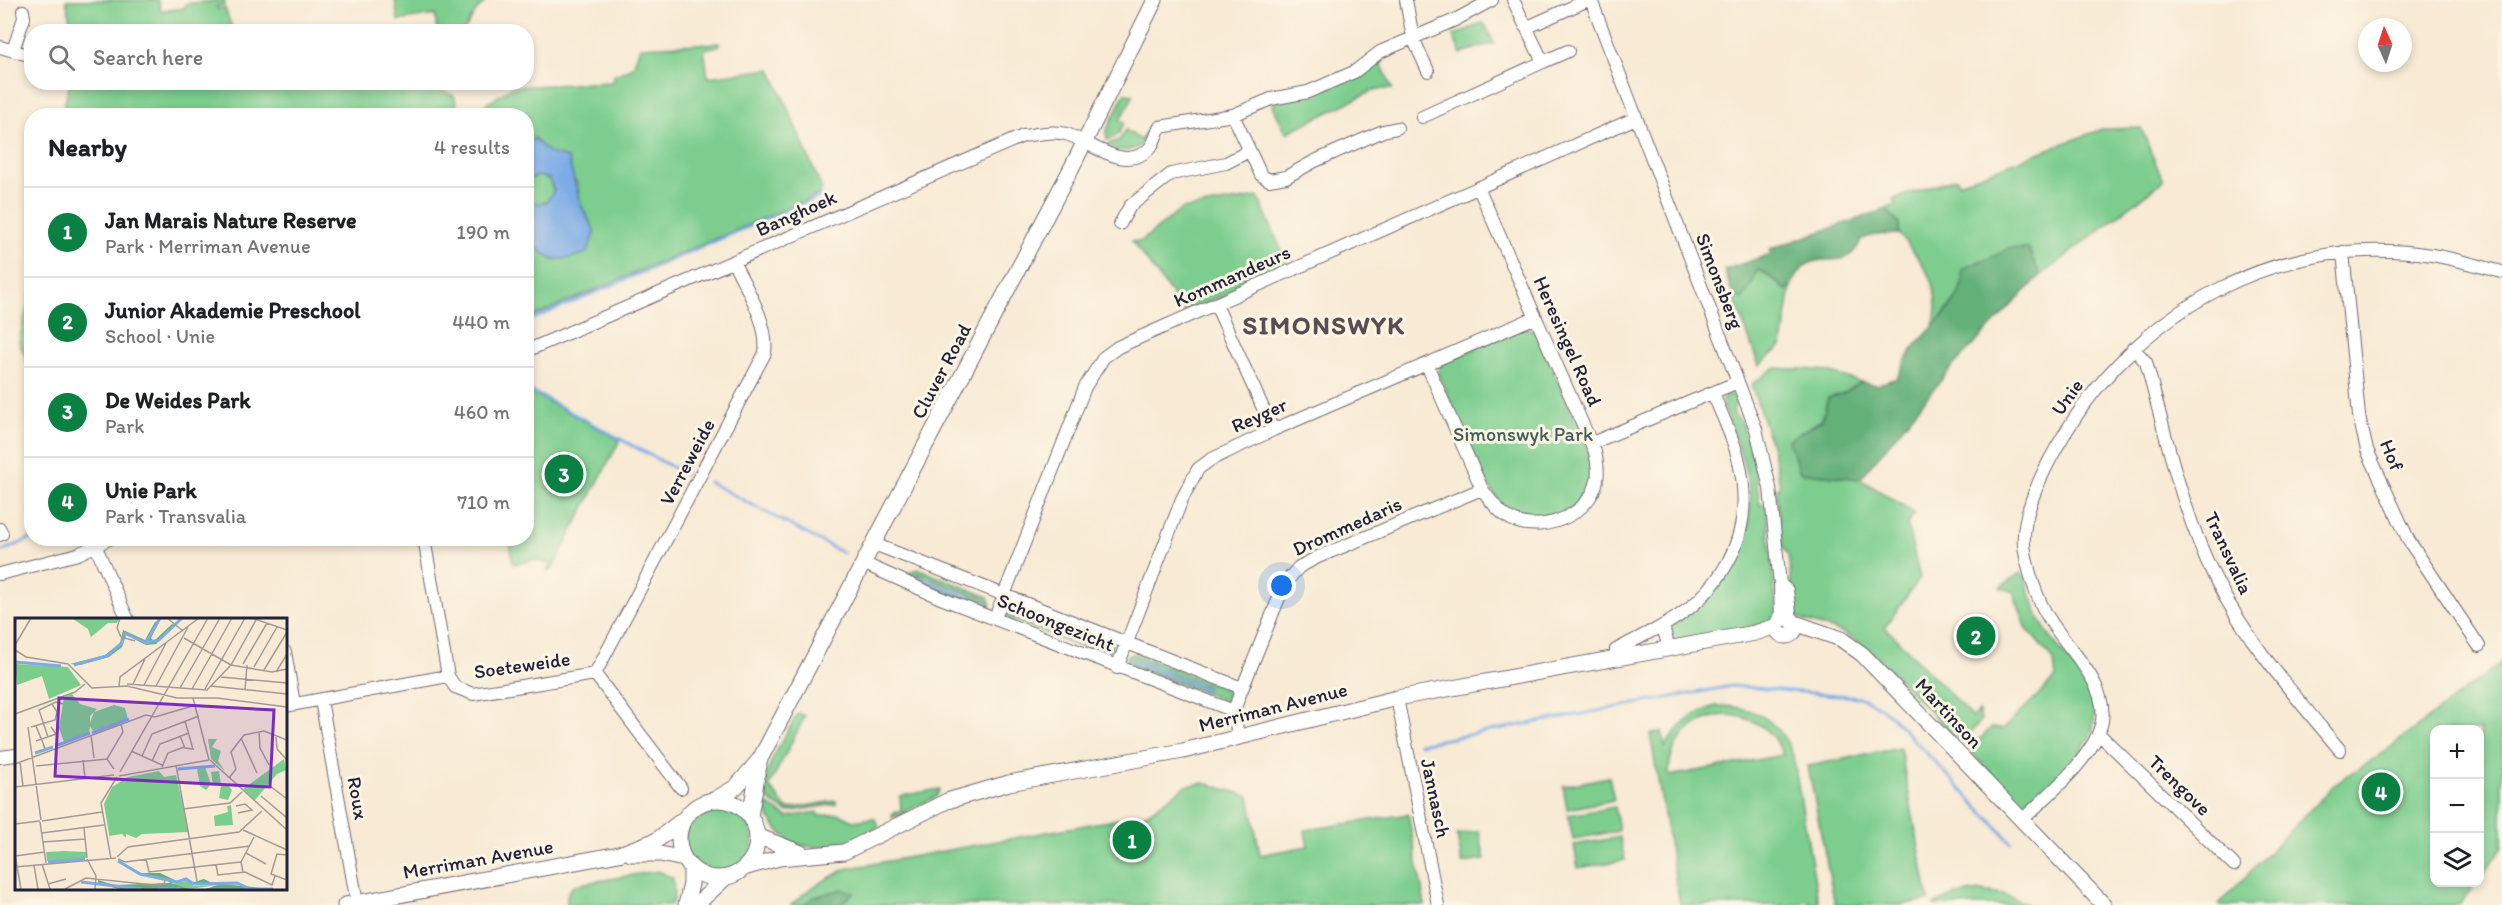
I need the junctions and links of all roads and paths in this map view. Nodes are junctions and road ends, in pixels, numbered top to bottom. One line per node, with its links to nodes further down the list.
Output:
1 (1155, 0): 19 (street, Cluver Road)
2 (1406, 0): 8 (street)
3 (1492, 0): 8 (street)
4 (1513, 0): 7 (street)
5 (1589, 0): 7 (street); 17 (street, Simonsberg)
6 (23, 11): 10 (street)
7 (1528, 27): 13 (street)
8 (1413, 38): 14 (street); 15 (street)
9 (0, 47): 10 (street)
10 (13, 50): 12 (street)
11 (1568, 51): 13 (street)
12 (24, 53)
13 (1543, 62): 16 (street)
14 (1428, 71)
15 (1233, 115): 19 (street, Banghoek); 20 (street)
16 (1422, 117)
17 (1636, 118): 21 (street, Kommandeurs); 31 (street, Simonsberg)
18 (1397, 128): 20 (street)
19 (1084, 143): 24 (street, Banghoek); 38 (street, Cluver Road)
20 (1249, 151): 22 (street)
21 (1479, 189): 26 (street, Kommandeurs); 27 (street, Heresingel Road)
22 (1120, 224)
23 (2343, 252): 25 (street, Unie); 29 (street, Unie); 51 (street, Hof)
24 (734, 263): 28 (street, Banghoek); 56 (street, Verreweide)
25 (2502, 272)
26 (1216, 305): 33 (street); 45 (street, Kommandeurs)
27 (1536, 317): 30 (street, Reyger); 34 (street, Heresingel Road)
28 (534, 348)
29 (2133, 348): 63 (street, Unie); 65 (street, Transvalia)
30 (1427, 365): 33 (street, Reyger); 35 (street, Heresingel Road)
31 (1738, 382): 32 (street); 48 (street, Simonsberg)
32 (1713, 393): 34 (street); 49 (street)
33 (1273, 430): 50 (street, Reyger)
34 (1592, 443): 35 (street, Heresingel Road)
35 (1482, 489): 58 (street, Drommedaris)
36 (0, 529): 37 (street)
37 (0, 535)
38 (874, 544): 41 (street, Schoongezicht); 42 (street, Cluver Road)
39 (425, 546): 57 (street)
40 (96, 547): 43 (street); 46 (street)
41 (913, 560): 44 (street); 45 (street, Schoongezicht)
42 (865, 564): 44 (street, Schoongezicht); 68 (street, Cluver Road)
43 (0, 574)
44 (903, 581): 47 (street, Schoongezicht)
45 (1003, 596): 47 (street, Kommandeurs); 50 (street, Schoongezicht)
46 (127, 618)
47 (995, 618): 55 (street, Schoongezicht)
48 (1786, 626): 52 (street, Merriman Avenue); 73 (street, Martinson)
49 (1656, 630): 52 (street); 53 (street)
50 (1125, 644): 55 (street, Reyger); 58 (street, Schoongezicht)
51 (2479, 646)
52 (1669, 649): 53 (street, Merriman Avenue)
53 (1618, 658): 59 (street, Merriman Avenue)
54 (286, 663): 61 (street)
55 (1117, 668): 62 (street, Schoongezicht)
56 (596, 674): 57 (street, Soeteweide); 69 (street, Soeteweide)
57 (448, 676): 60 (street, Soeteweide)
58 (1242, 688): 62 (street, Drommedaris)
59 (1397, 698): 64 (street, Merriman Avenue); 84 (street, Jannasch)
60 (321, 700): 61 (street, Soeteweide); 81 (street, Roux)
61 (290, 705)
62 (1234, 711): 64 (street, Drommedaris)
63 (2099, 734): 73 (street); 78 (street, Trengove)
64 (1238, 737): 76 (street, Merriman Avenue)
65 (2340, 750)
66 (15, 754): 67 (street)
67 (0, 757)
68 (760, 759): 70 (street, Cluver Road); 71 (street, Cluver Road)
69 (681, 788)
70 (714, 800): 71 (street); 72 (street)
71 (750, 816): 74 (street)
72 (685, 818): 75 (street, Merriman Avenue); 77 (street)
73 (2022, 820): 85 (street, Martinson)
74 (758, 836): 76 (street, Merriman Avenue); 79 (street)
75 (619, 854): 77 (street, Merriman Avenue); 81 (street, Merriman Avenue)
76 (813, 857): 79 (street, Merriman Avenue)
77 (687, 864): 80 (street); 82 (street)
78 (2234, 865)
79 (747, 867): 80 (street)
80 (725, 878): 83 (street)
81 (351, 904)
82 (686, 905)
83 (696, 905)
84 (1438, 905)
85 (2104, 905)

